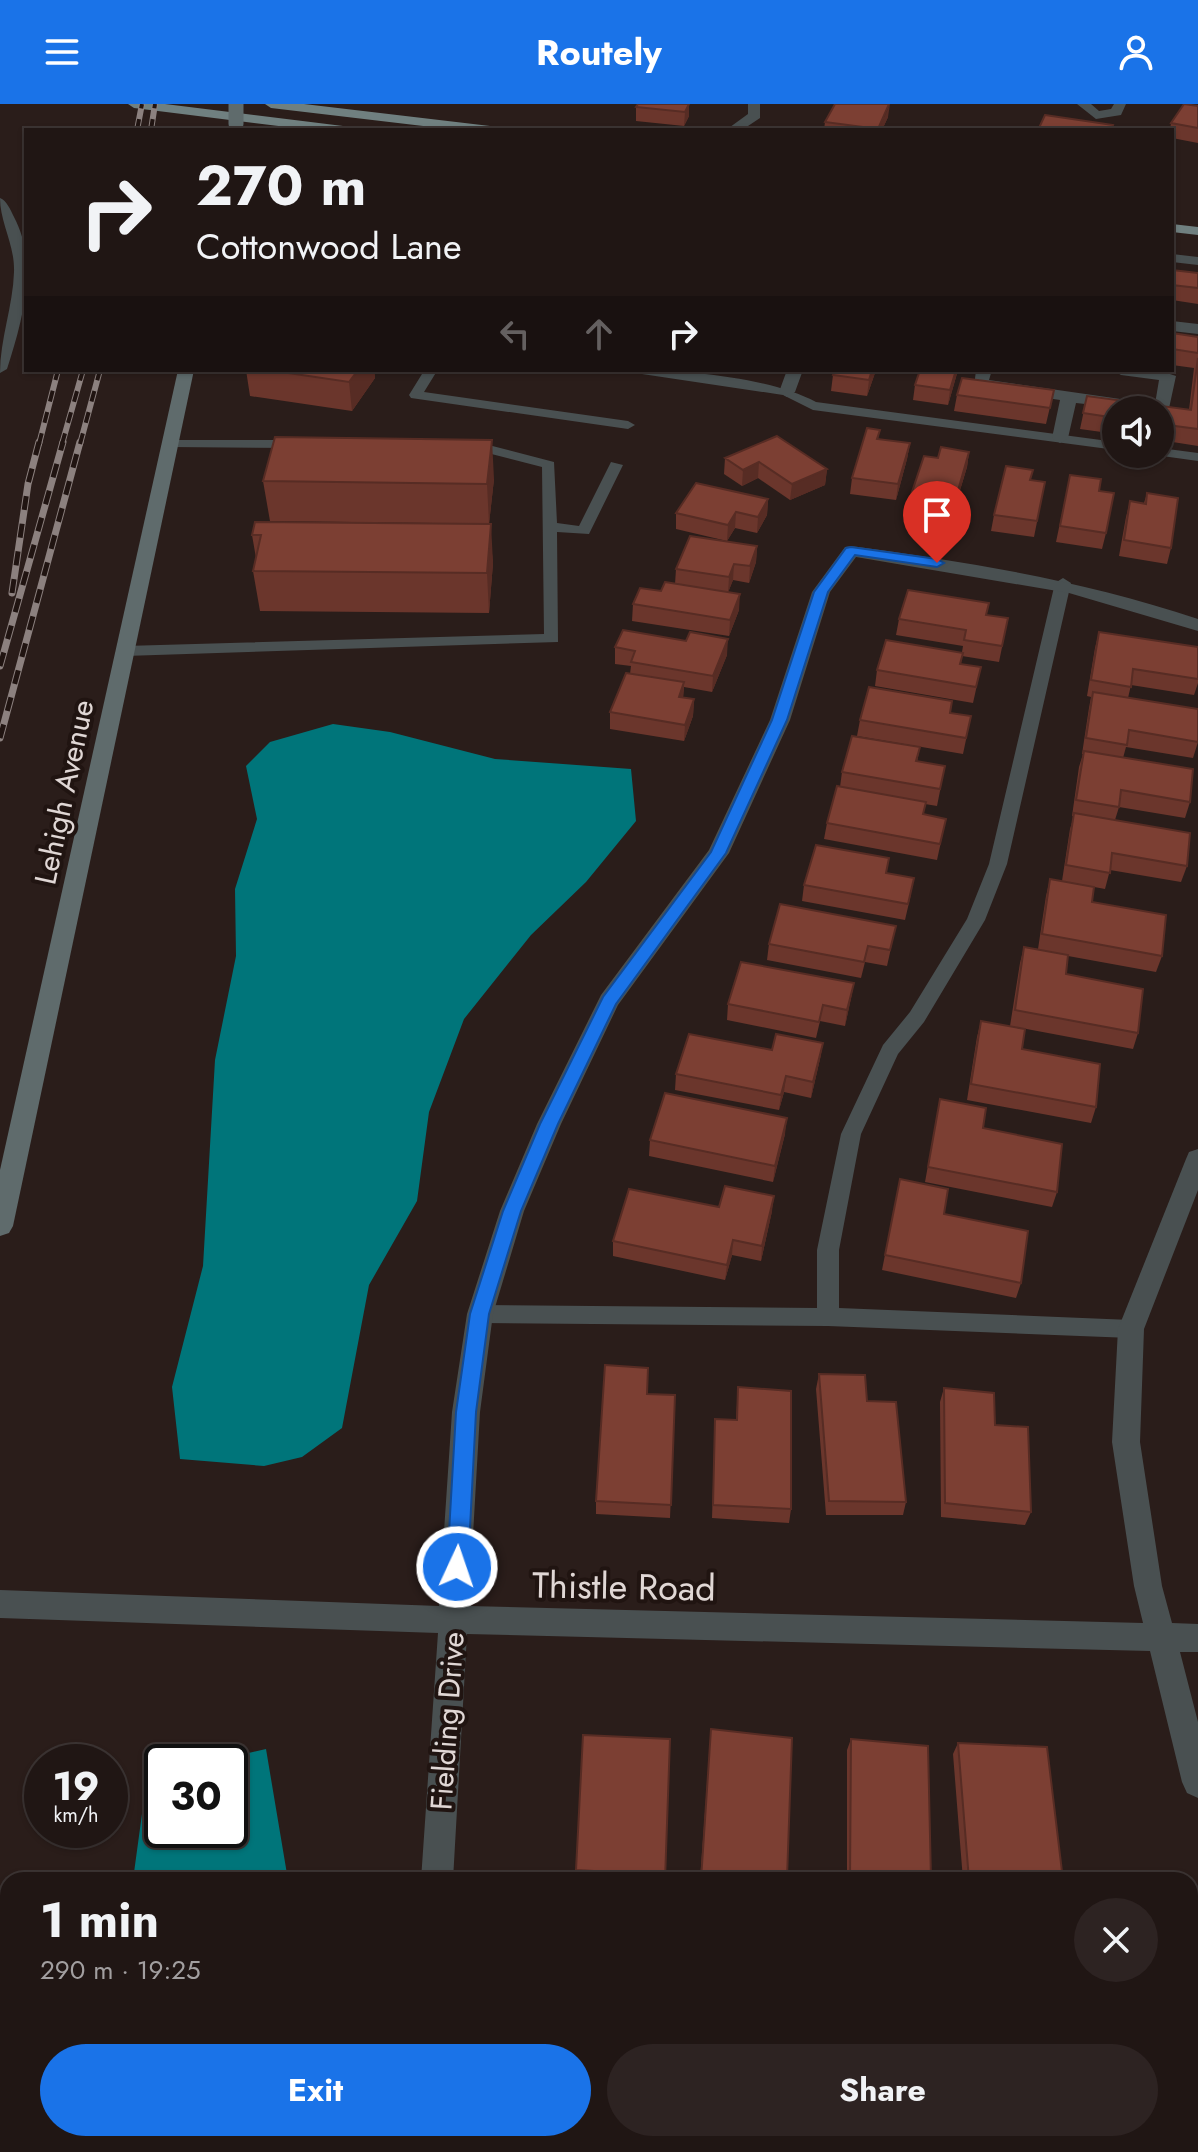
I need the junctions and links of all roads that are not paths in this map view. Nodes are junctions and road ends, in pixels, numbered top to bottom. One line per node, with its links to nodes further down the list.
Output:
1 (134, 104): 8 (main road)
2 (236, 104): 7 (street, bridge)
3 (271, 104): 9 (main road)
4 (1083, 104): 5 (street)
5 (1120, 104)
6 (757, 114): 10 (street)
7 (236, 127)
8 (327, 128)
9 (473, 128)
10 (736, 128)
11 (0, 201): 14 (lane)
12 (1174, 213): 13 (main road)
13 (1198, 215)
14 (4, 220): 21 (lane)
15 (1174, 228): 16 (main road)
16 (1198, 231)
17 (1174, 258): 18 (street)
18 (1198, 261)
19 (1174, 326): 20 (street)
20 (1198, 329)
21 (0, 367)
22 (186, 372): 32 (street, Lehigh Avenue)
23 (429, 372): 30 (lane)
24 (655, 372): 28 (lane)
25 (794, 372): 28 (street)
26 (983, 372): 29 (street)
27 (1137, 372): 29 (street)
28 (787, 392): 31 (lane)
29 (1069, 397): 31 (street)
30 (628, 425)
31 (1060, 438): 35 (lane)
32 (171, 443): 33 (lane); 42 (street, Lehigh Avenue)
33 (314, 444)
34 (452, 444): 39 (lane)
35 (1102, 444)
36 (1174, 454): 37 (lane)
37 (1198, 457)
38 (616, 465): 39 (lane)
39 (550, 527): 42 (lane)
40 (1063, 583): 41 (street); 45 (street, Fielding Drive); 46 (lane)
41 (1198, 625)
42 (125, 651): 44 (street, Lehigh Avenue)
43 (1198, 1159): 47 (street)
44 (0, 1226)
45 (480, 1314): 46 (lane); 49 (street, Fielding Drive)
46 (828, 1317): 47 (lane)
47 (1131, 1329): 50 (street)
48 (0, 1604): 49 (street, Thistle Road)
49 (454, 1620): 50 (street, Thistle Road); 53 (street, Fielding Drive)
50 (1159, 1637): 51 (street, Thistle Road); 52 (street)
51 (1198, 1638)
52 (1198, 1782)
53 (438, 1872)

